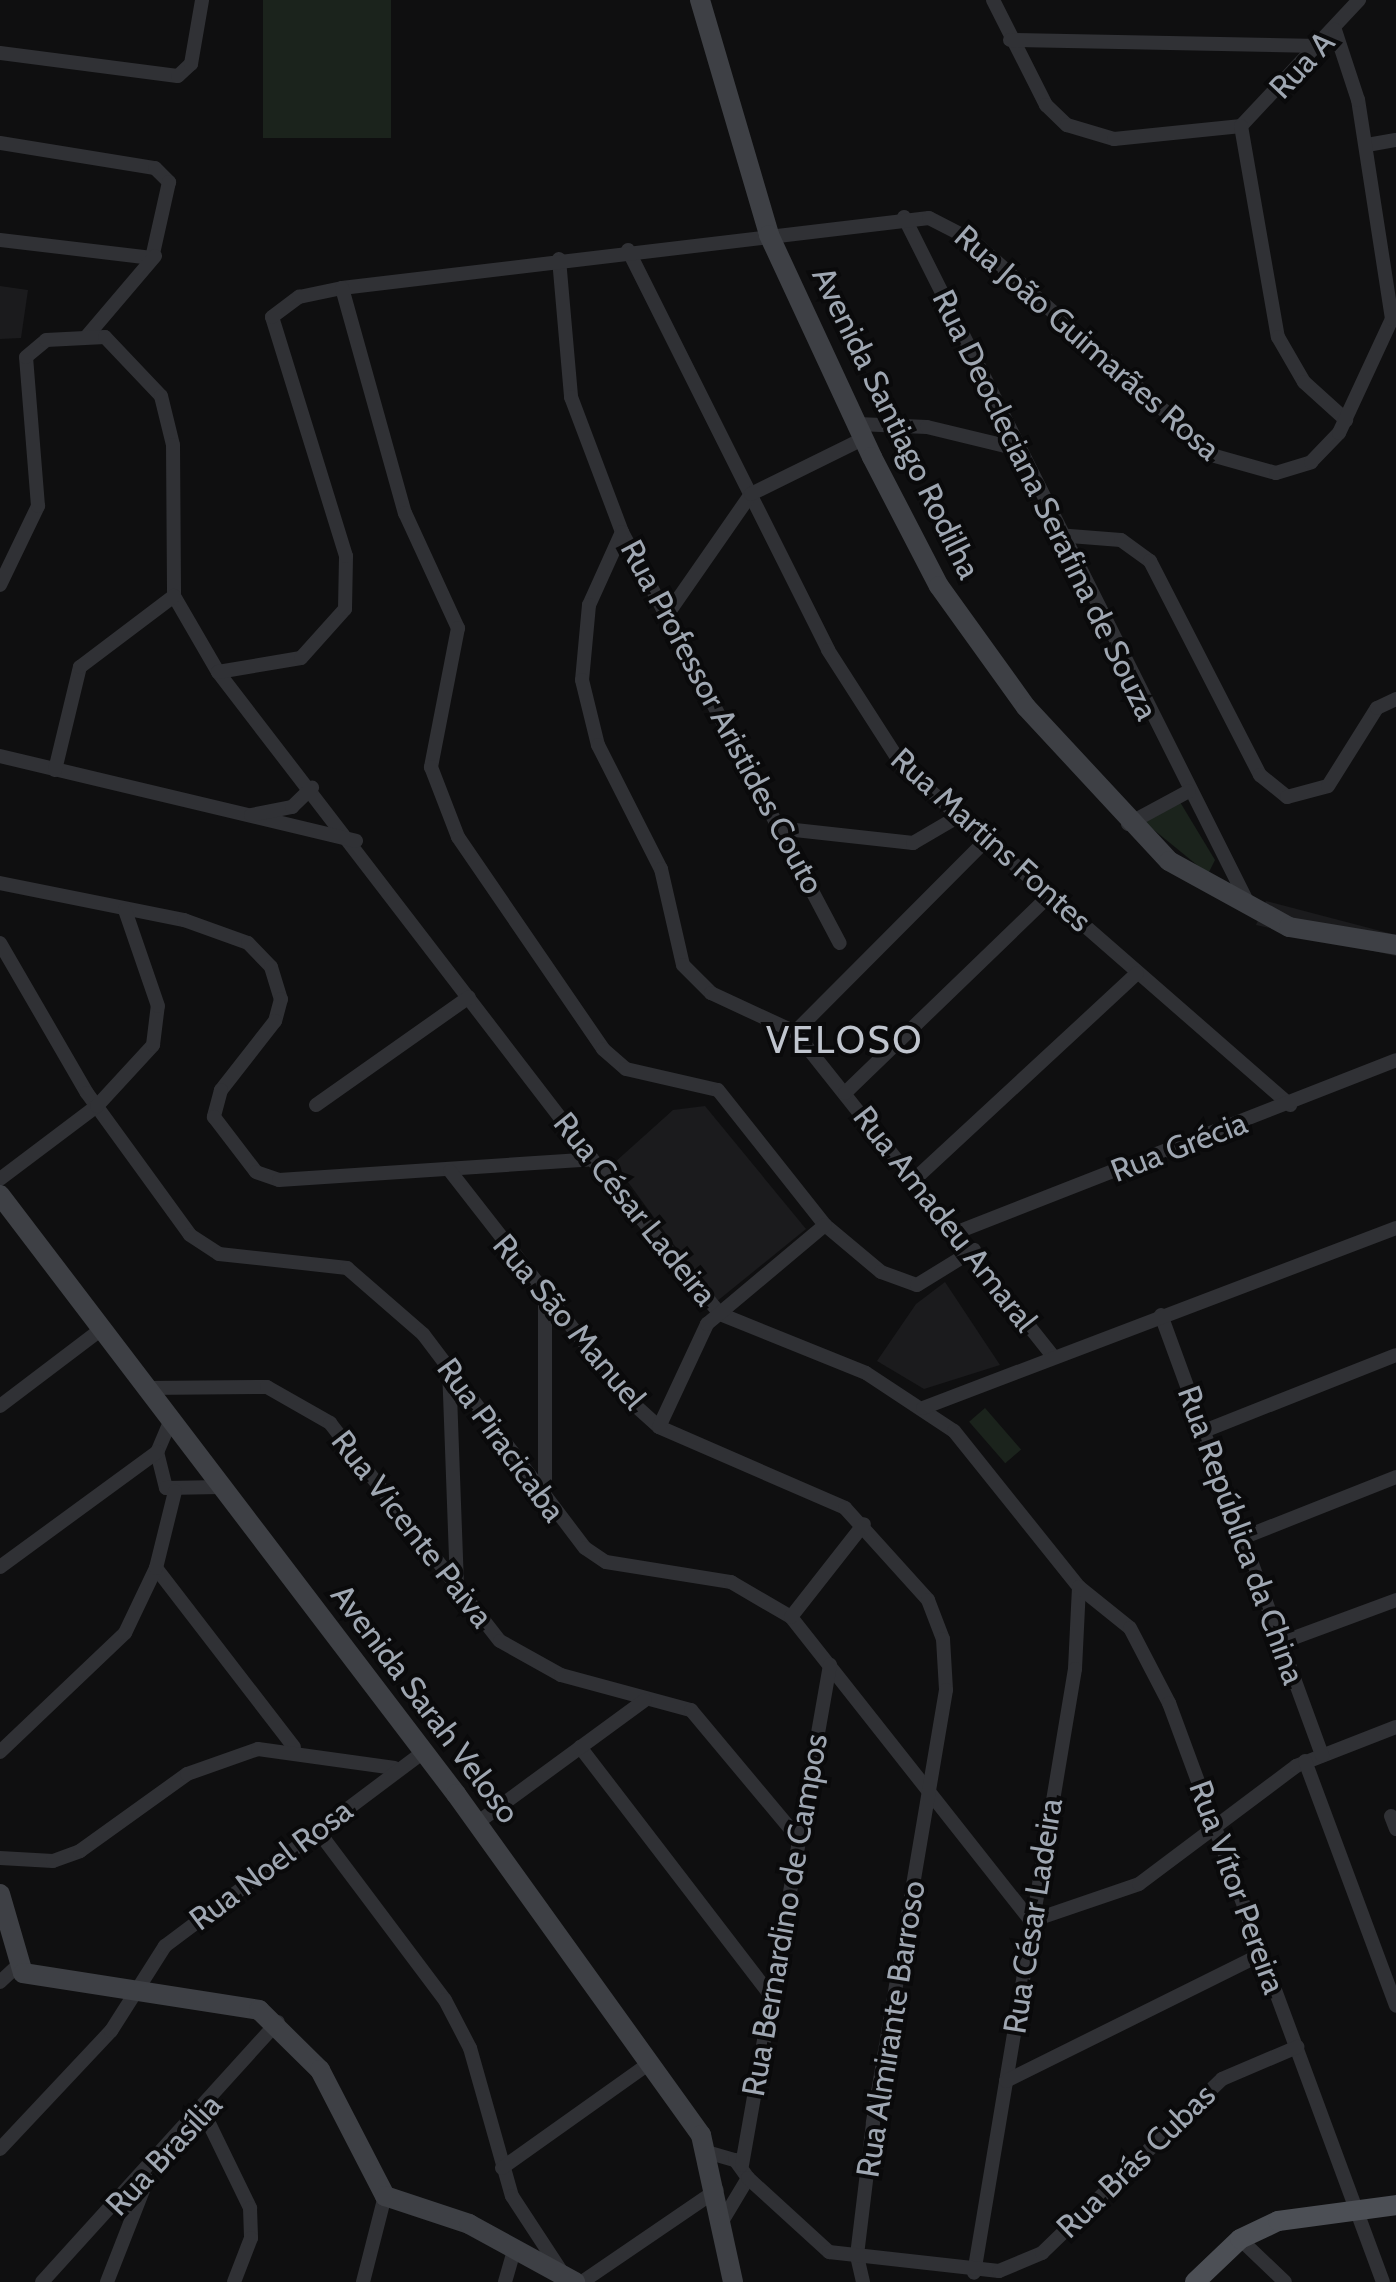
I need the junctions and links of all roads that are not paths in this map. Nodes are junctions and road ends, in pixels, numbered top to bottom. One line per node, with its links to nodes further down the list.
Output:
1 (202, 0): 8 (street)
2 (700, 0): 14 (main road, Avenida Santiago Rodilha)
3 (993, 0): 6 (street)
4 (1358, 0): 5 (street, Rua A)
5 (1336, 30): 7 (street, Rua A); 12 (street, Rua João Guimarães Rosa)
6 (1010, 40): 7 (street); 9 (street)
7 (1319, 46): 9 (street, Rua A)
8 (0, 52)
9 (1241, 126): 21 (street)
10 (1396, 140): 12 (street)
11 (0, 144): 17 (street)
12 (1367, 145): 21 (street, Rua João Guimarães Rosa)
13 (904, 217): 14 (street, Rua João Guimarães Rosa); 21 (street, Rua João Guimarães Rosa); 23 (street, Rua Deocleciana Serafina de Souza)
14 (770, 234): 16 (street, Rua João Guimarães Rosa); 22 (main road, Avenida Santiago Rodilha)
15 (0, 240): 17 (street)
16 (628, 250): 18 (street, Rua João Guimarães Rosa); 24 (street, Rua Martins Fontes)
17 (148, 258): 20 (street)
18 (559, 258): 19 (street, Rua João Guimarães Rosa); 25 (street, Rua Professor Aristides Couto)
19 (342, 288): 30 (street, Rua João Guimarães Rosa); 62 (street)
20 (87, 336): 27 (street, Rua César Ladeira); 28 (street, Rua César Ladeira)
21 (1346, 420)
22 (861, 431): 23 (street); 24 (street); 38 (main road, Avenida Santiago Rodilha)
23 (1014, 448): 26 (street, Rua Deocleciana Serafina de Souza)
24 (751, 494): 29 (street); 37 (street, Rua Martins Fontes)
25 (622, 532): 29 (street, Rua Professor Aristides Couto); 51 (street, Rua Amadeu Amaral)
26 (1057, 535): 31 (street); 35 (street, Rua Deocleciana Serafina de Souza)
27 (0, 585)
28 (174, 596): 30 (street, Rua César Ladeira); 33 (street)
29 (669, 612): 39 (street, Rua Professor Aristides Couto)
30 (218, 672): 34 (street, Rua César Ladeira)
31 (1396, 699)
32 (0, 756): 33 (street)
33 (55, 770): 36 (street)
34 (312, 788): 36 (street); 41 (street, Rua César Ladeira)
35 (1189, 792): 38 (street); 45 (street, Rua Deocleciana Serafina de Souza)
36 (245, 816): 41 (street)
37 (960, 816): 39 (street); 40 (street, Rua Martins Fontes)
38 (1128, 824): 45 (main road, Avenida Santiago Rodilha)
39 (786, 829): 47 (street, Rua Professor Aristides Couto)
40 (988, 838): 43 (street, Rua Martins Fontes); 51 (street)
41 (356, 841): 50 (street, Rua César Ladeira)
42 (0, 883): 44 (street)
43 (1051, 894): 49 (street, Rua Martins Fontes); 53 (street)
44 (125, 910): 55 (street); 58 (street)
45 (1253, 912): 48 (main road, Avenida Santiago Rodilha)
46 (0, 942): 55 (street, Rua Piracicaba)
47 (840, 942)
48 (1396, 945)
49 (1138, 974): 54 (street, Rua Martins Fontes); 59 (street)
50 (468, 997): 56 (street); 57 (street, Rua César Ladeira)
51 (795, 1032): 53 (street, Rua Amadeu Amaral)
52 (1396, 1060): 54 (street, Rua Grécia)
53 (844, 1093): 59 (street, Rua Amadeu Amaral)
54 (1290, 1105): 64 (street, Rua Grécia)
55 (97, 1106): 60 (street); 74 (street, Rua Piracicaba)
56 (316, 1106)
57 (592, 1159): 58 (street); 67 (street, Rua César Ladeira)
58 (450, 1171): 66 (street, Rua São Manuel)
59 (916, 1178): 64 (street, Rua Amadeu Amaral)
60 (0, 1179)
61 (0, 1195): 70 (main road, Avenida Sarah Veloso)
62 (824, 1225): 65 (street); 67 (street)
63 (1396, 1228): 68 (street)
64 (960, 1231): 65 (street, Rua Amadeu Amaral)
65 (974, 1250): 72 (street, Rua Amadeu Amaral)
66 (545, 1296): 69 (street, Rua São Manuel); 71 (street)
67 (720, 1314): 77 (street, Rua César Ladeira); 79 (street)
68 (1161, 1314): 72 (street); 80 (street, Rua República da China)
69 (569, 1326): 71 (street); 79 (street, Rua São Manuel)
70 (100, 1330): 75 (main road, Avenida Sarah Veloso); 76 (street)
71 (545, 1339): 85 (street)
72 (1052, 1355): 77 (street)
73 (1396, 1355): 80 (street)
74 (448, 1366): 85 (street, Rua Piracicaba); 90 (street)
75 (144, 1388): 78 (main road, Avenida Sarah Veloso); 90 (street, Rua Vicente Paiva)
76 (0, 1406)
77 (923, 1408): 91 (street, Rua César Ladeira)
78 (170, 1422): 81 (street); 83 (main road, Avenida Sarah Veloso)
79 (659, 1428): 86 (street, Rua São Manuel)
80 (1204, 1431): 87 (street, Rua República da China)
81 (157, 1452): 84 (street); 88 (street)
82 (1396, 1477): 87 (street)
83 (220, 1486): 84 (street); 101 (main road, Avenida Sarah Veloso)
84 (175, 1491): 89 (street)
85 (544, 1498): 93 (street, Rua Piracicaba)
86 (864, 1524): 93 (street); 105 (street, Rua São Manuel)
87 (1242, 1538): 94 (street, Rua República da China)
88 (0, 1567)
89 (156, 1568): 99 (street); 100 (street)
90 (457, 1587): 96 (street, Rua Vicente Paiva)
91 (1079, 1588): 107 (street, Rua Vítor Pereira); 112 (street, Rua César Ladeira)
92 (1396, 1600): 94 (street)
93 (791, 1616): 95 (street, Rua Piracicaba)
94 (1280, 1643): 102 (street, Rua República da China)
95 (830, 1665): 105 (street, Rua Piracicaba); 109 (street, Rua Bernardino de Campos)
96 (645, 1700): 98 (street); 109 (street, Rua Vicente Paiva)
97 (1396, 1727): 102 (street)
98 (580, 1746): 106 (street); 117 (street)
99 (294, 1748): 104 (street); 110 (street)
100 (0, 1752)
101 (423, 1752): 104 (street, Rua Noel Rosa); 106 (main road, Avenida Sarah Veloso)
102 (1322, 1756): 103 (street)
103 (1305, 1761): 107 (street); 118 (street)
104 (395, 1768): 108 (street, Rua Noel Rosa)
105 (929, 1802): 112 (street, Rua Piracicaba); 136 (street, Rua Almirante Barroso)
106 (477, 1823): 121 (main road, Avenida Sarah Veloso)
107 (1217, 1826): 112 (street); 113 (street, Rua Vítor Pereira)
108 (318, 1831): 116 (street, Rua Noel Rosa); 126 (street)
109 (794, 1833): 117 (street, Rua Bernardino de Campos)
110 (0, 1858)
111 (0, 1894): 114 (main road)
112 (1031, 1920): 122 (street, Rua César Ladeira)
113 (1260, 1955): 120 (street, Rua Vítor Pereira); 122 (street)
114 (16, 1967): 115 (street); 116 (main road)
115 (0, 1982)
116 (131, 1990): 119 (main road); 124 (street, Rua Noel Rosa)
117 (770, 1995): 127 (street, Rua Bernardino de Campos)
118 (1396, 2006)
119 (278, 2022): 123 (street, Rua Brasília); 130 (main road)
120 (1297, 2046): 132 (street, Rua Vítor Pereira); 137 (street, Rua Brás Cubas)
121 (650, 2063): 125 (main road, Avenida Sarah Veloso); 126 (street)
122 (1006, 2081): 137 (street, Rua César Ladeira)
123 (203, 2111): 128 (street, Rua Brasília); 142 (street)
124 (0, 2149)
125 (710, 2154): 127 (street); 129 (main road, Avenida Sarah Veloso)
126 (502, 2168): 138 (street)
127 (745, 2172): 133 (street); 136 (street, Rua Brás Cubas)
128 (149, 2174): 140 (street, Rua Brasília); 141 (street)
129 (720, 2188): 133 (main road, Avenida Sarah Veloso); 138 (street)
130 (385, 2196): 135 (main road); 143 (street)
131 (1396, 2205): 132 (main road)
132 (1357, 2212): 134 (main road); 139 (street, Rua Vítor Pereira)
133 (724, 2218): 145 (main road, Avenida Sarah Veloso)
134 (1240, 2239): 147 (main road); 148 (street)
135 (514, 2250): 138 (main road); 144 (street)
136 (857, 2256): 137 (street, Rua Brás Cubas); 146 (street)
137 (974, 2274)
138 (573, 2279)
139 (1377, 2279)
140 (42, 2282)
141 (107, 2282)
142 (234, 2282)
143 (363, 2282)
144 (505, 2282)
145 (733, 2282)
146 (864, 2282)
147 (1195, 2282)
148 (1285, 2282)

